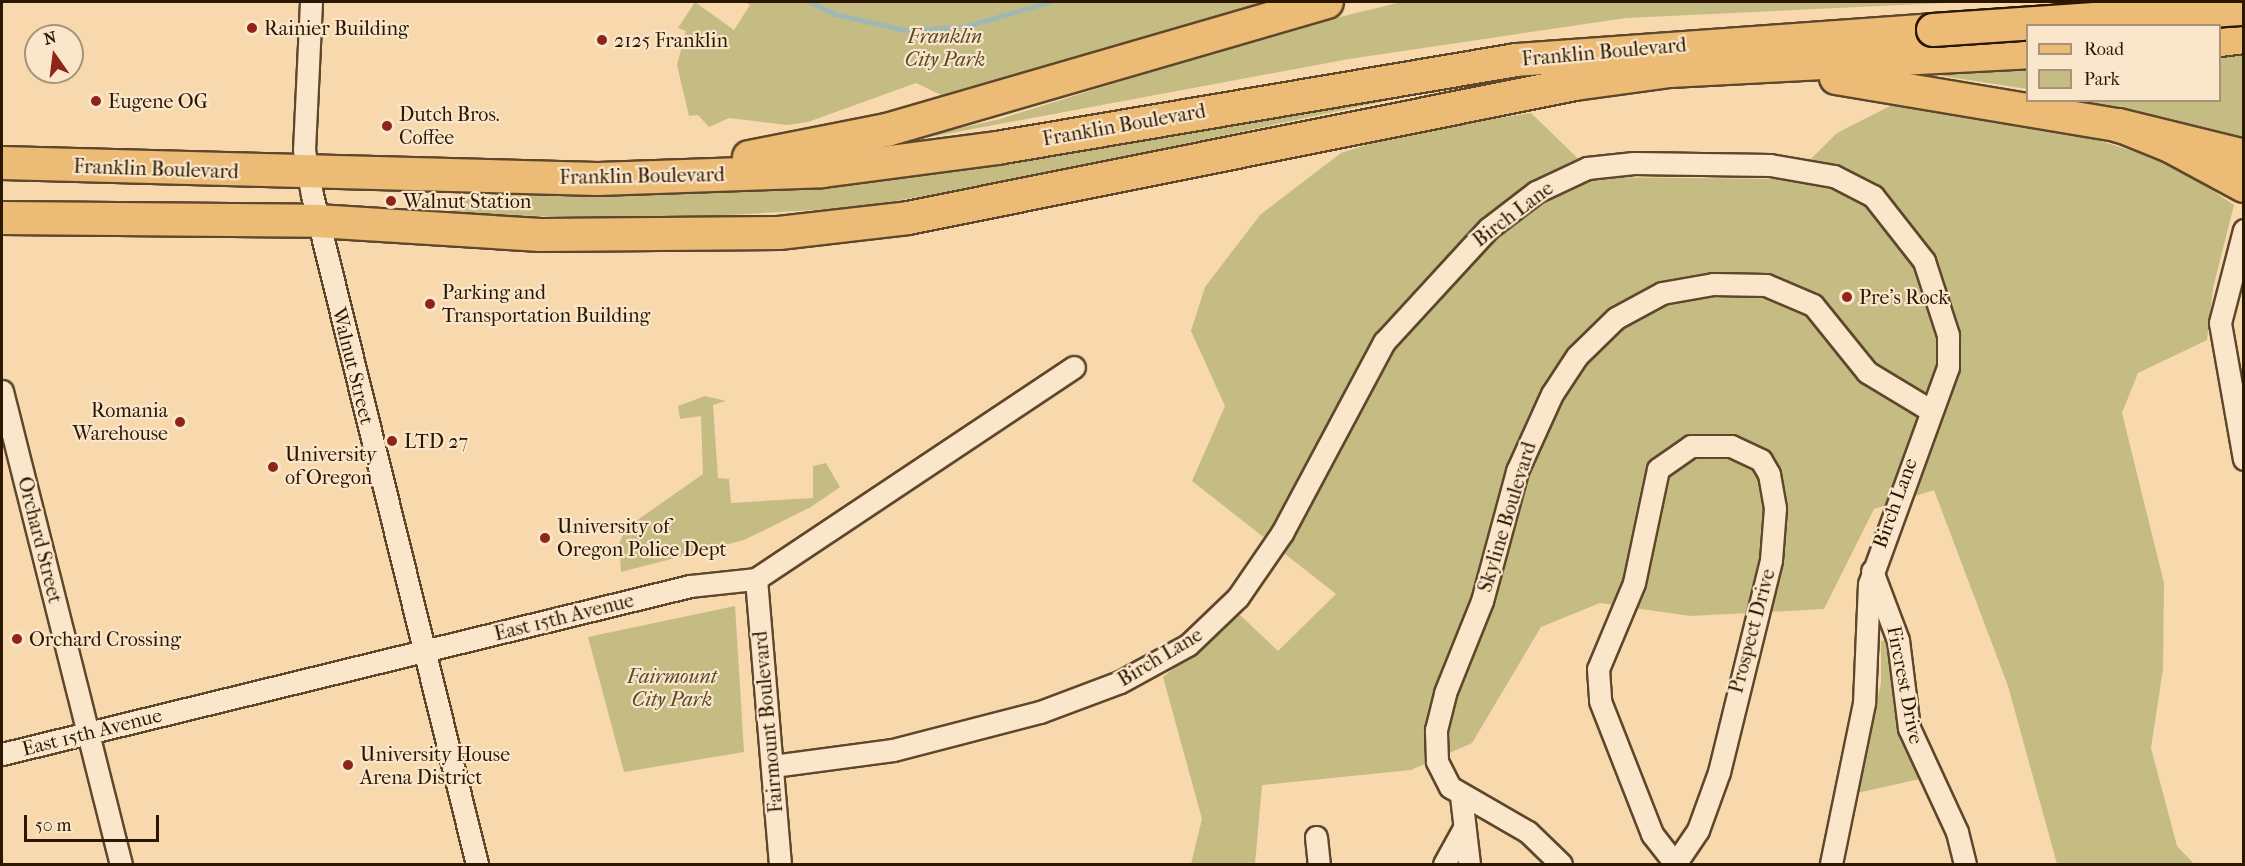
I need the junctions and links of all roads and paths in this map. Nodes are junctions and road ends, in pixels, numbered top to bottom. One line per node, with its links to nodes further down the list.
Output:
1 (311, 2): 17 (street, Walnut Street)
2 (1327, 2): 18 (main road)
3 (2195, 2): 5 (main road)
4 (2244, 9): 6 (main road, Franklin Boulevard, bridge)
5 (2244, 18)
6 (2107, 24)
7 (2026, 33): 10 (main road, Franklin Boulevard, bridge)
8 (2244, 37): 9 (main road)
9 (2221, 40)
10 (1934, 43): 11 (main road, Franklin Boulevard); 12 (main road, Franklin Boulevard); 18 (main road, Franklin Boulevard)
11 (2026, 52)
12 (1761, 69): 13 (main road); 22 (main road, Franklin Boulevard)
13 (2118, 125): 14 (highway); 20 (main road)
14 (2244, 156)
15 (2, 163): 16 (main road, Franklin Boulevard)
16 (244, 172): 17 (main road, Franklin Boulevard); 19 (main road)
17 (308, 172): 18 (main road, Franklin Boulevard); 22 (street, Walnut Street)
18 (598, 179)
19 (2, 182)
20 (2244, 186)
21 (2, 218): 22 (main road, Franklin Boulevard)
22 (317, 220): 30 (street, Walnut Street)
23 (2244, 230): 27 (street)
24 (1074, 367): 29 (street, East 15th Avenue)
25 (2, 391): 31 (street, Orchard Street)
26 (1930, 410): 28 (street, Birch Lane); 33 (street, Birch Lane); 34 (street, Skyline Boulevard)
27 (2244, 459)
28 (1872, 571): 45 (street, Birch Lane); 46 (street, Fircrest Drive)
29 (756, 579): 30 (street, East 15th Avenue); 33 (street, Fairmount Boulevard)
30 (425, 651): 31 (street, East 15th Avenue); 38 (street, Walnut Street)
31 (89, 733): 32 (street, East 15th Avenue); 37 (street, Orchard Street)
32 (2, 754)
33 (773, 766): 39 (street, Fairmount Boulevard)
34 (1461, 796): 35 (street); 43 (street, Skyline Boulevard)
35 (1464, 828): 41 (street); 42 (street)
36 (1316, 837): 40 (street)
37 (121, 864)
38 (477, 864)
39 (780, 864)
40 (1319, 864)
41 (1444, 864)
42 (1469, 864)
43 (1561, 864)
44 (1675, 864): 44 (street, Prospect Drive)
45 (1831, 864)
46 (1965, 864)

